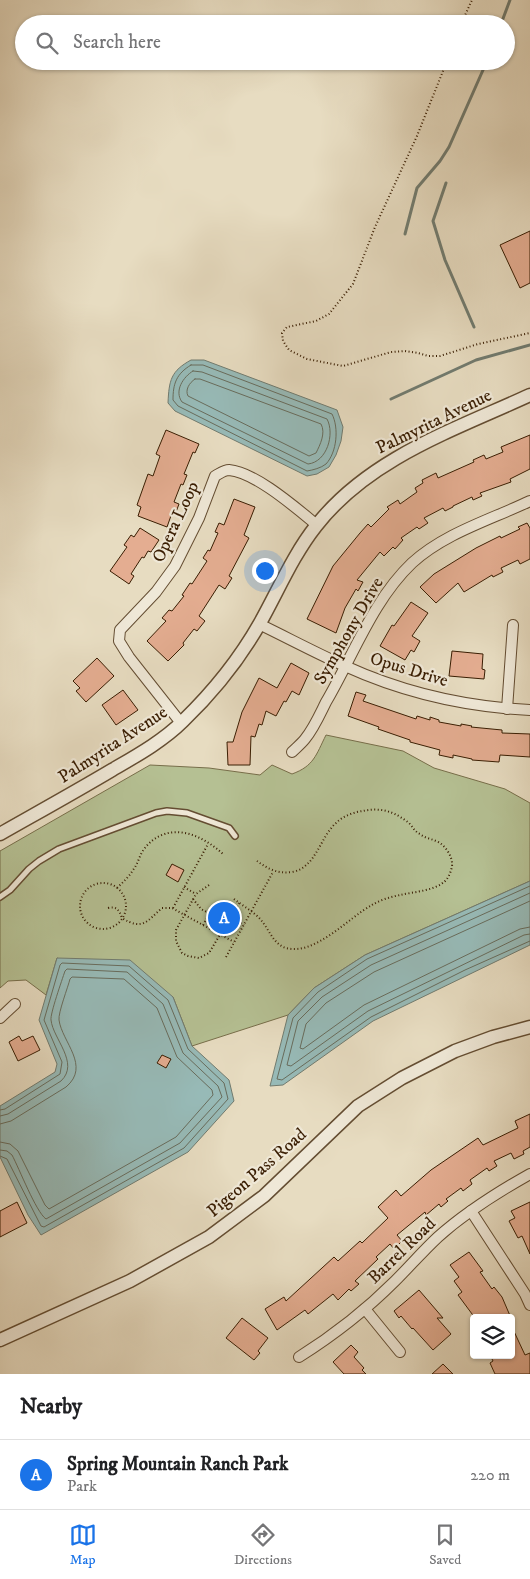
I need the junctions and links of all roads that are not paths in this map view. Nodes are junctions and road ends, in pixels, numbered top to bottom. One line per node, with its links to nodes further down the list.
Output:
1 (530, 395): 3 (street, Palmyrita Avenue)
2 (530, 501): 6 (street, Symphony Drive)
3 (316, 525): 4 (street, Palmyrita Avenue); 9 (street, Opera Loop)
4 (259, 624): 6 (street, Opus Drive); 9 (street, Palmyrita Avenue)
5 (513, 625): 7 (street)
6 (346, 667): 7 (street, Opus Drive); 10 (street, Symphony Drive)
7 (507, 709): 8 (street, Opus Drive)
8 (530, 710)
9 (181, 723): 11 (street, Palmyrita Avenue)
10 (292, 752)
11 (0, 834)
12 (236, 836): 13 (lane)
13 (0, 897)
14 (15, 1004): 15 (street)
15 (0, 1018)
16 (530, 1026): 21 (street, Pigeon Pass Road)
17 (530, 1174): 18 (street, Barrel Road)
18 (471, 1211): 19 (street); 20 (street, Barrel Road)
19 (530, 1305)
20 (365, 1308): 22 (street); 23 (street, Barrel Road)
21 (0, 1340)
22 (400, 1352)
23 (299, 1357)

